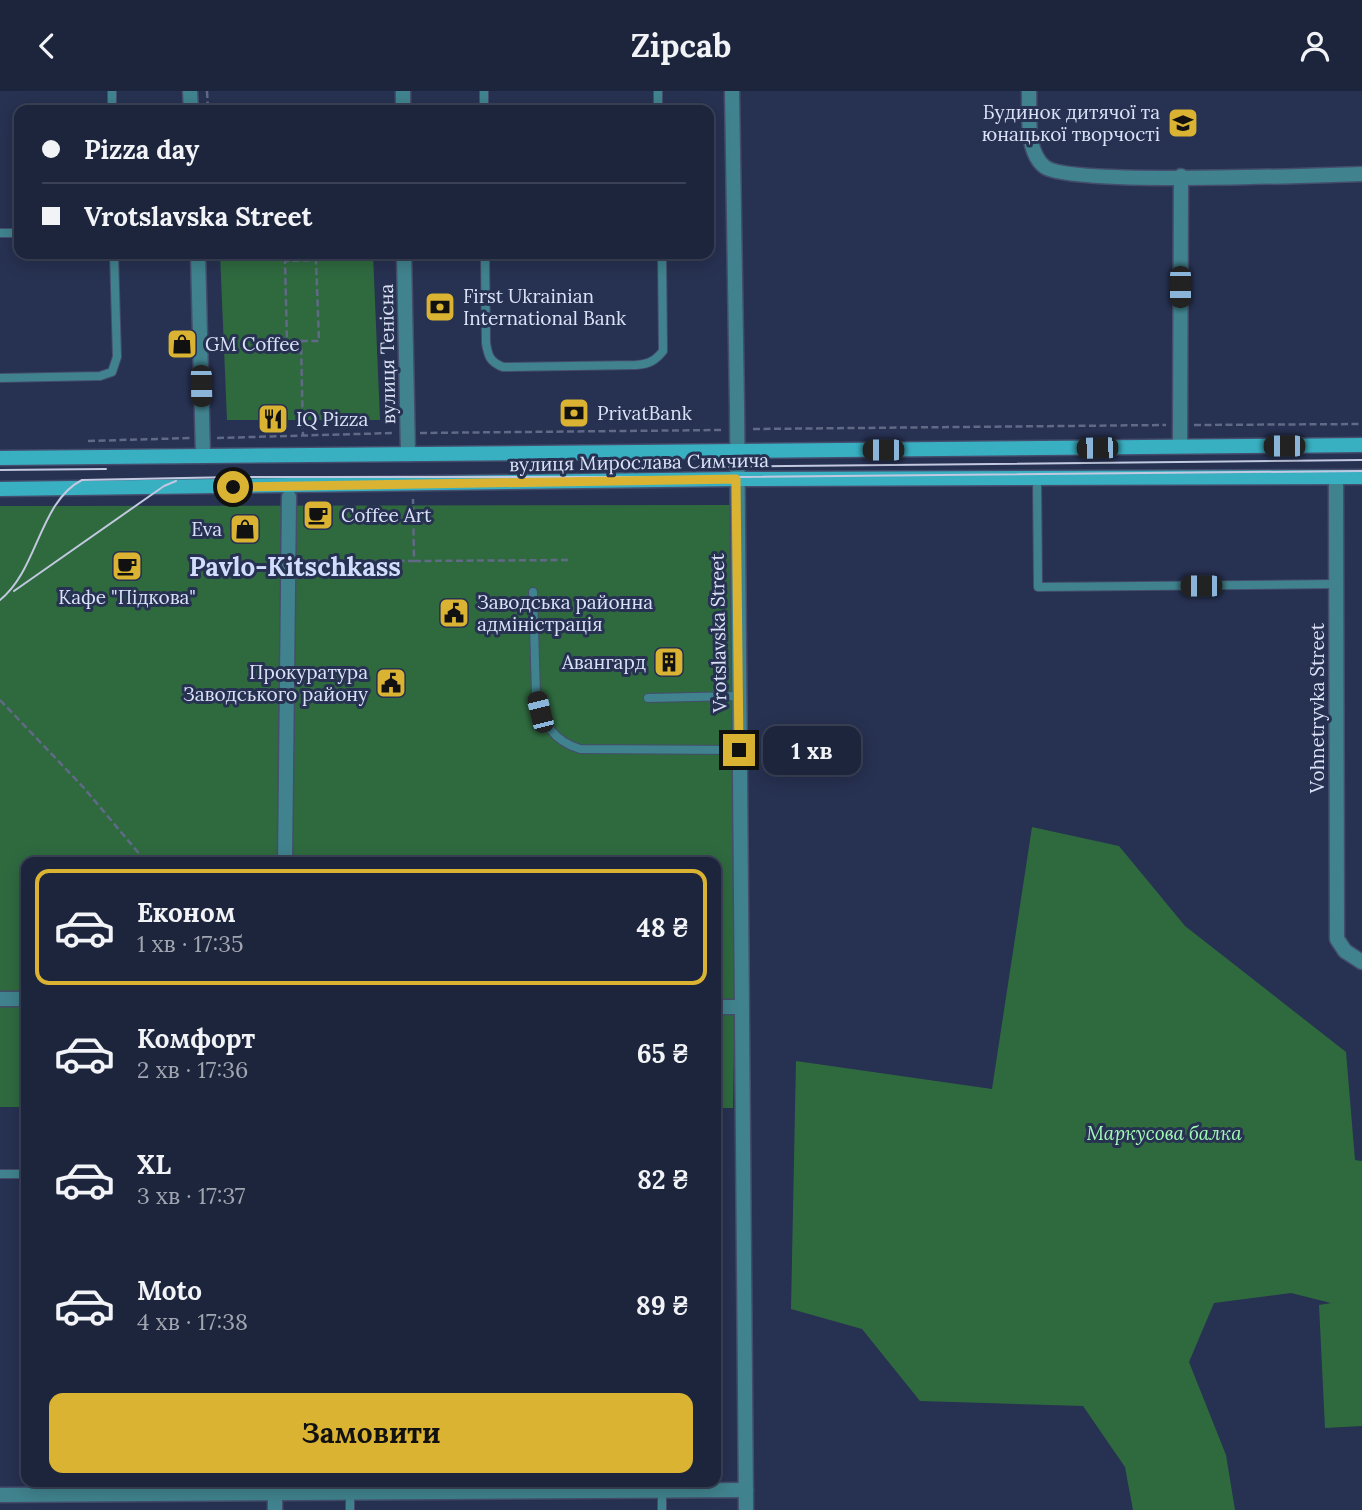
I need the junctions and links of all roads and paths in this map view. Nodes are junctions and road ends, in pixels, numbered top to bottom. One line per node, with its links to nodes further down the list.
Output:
1 (732, 91): 14 (street, Vrotslavska Street)
2 (1029, 91): 4 (street)
3 (1362, 174): 4 (street)
4 (1181, 176): 13 (street)
5 (114, 259): 11 (lane)
6 (198, 259): 21 (street)
7 (404, 259): 20 (street, вулиця Тенісна)
8 (485, 259): 9 (lane)
9 (662, 259)
10 (301, 341): 10 (path); 16 (path)
11 (0, 378)
12 (1362, 424): 13 (path)
13 (1180, 425): 14 (path); 18 (street)
14 (736, 429): 15 (path); 19 (street, Vrotslavska Street)
15 (435, 433)
16 (303, 436)
17 (1362, 445): 18 (street, вулиця Мирослава Симчича)
18 (1180, 446): 19 (street, вулиця Мирослава Симчича)
19 (736, 450): 20 (street, вулиця Мирослава Симчича); 25 (street, Vrotslavska Street)
20 (408, 454): 21 (street, вулиця Мирослава Симчича)
21 (203, 456): 22 (street, вулиця Мирослава Симчича)
22 (0, 458)
23 (1362, 477): 24 (street, вулиця Мирослава Симчича)
24 (1336, 478): 26 (street, вулиця Мирослава Симчича); 33 (street, Vohnetryvka Street)
25 (736, 479): 26 (street, вулиця Мирослава Симчича); 27 (street, вулиця Мирослава Симчича); 35 (street, Vrotslavska Street)
26 (1037, 479): 33 (lane)
27 (0, 489)
28 (413, 496): 31 (path)
29 (289, 497): 30 (street)
30 (288, 561): 31 (path); 40 (street)
31 (414, 561): 32 (path)
32 (568, 561)
33 (1336, 584): 41 (street, Vohnetryvka Street)
34 (533, 592): 38 (lane)
35 (738, 696): 36 (lane); 38 (street, Vrotslavska Street)
36 (648, 698)
37 (0, 700): 39 (path)
38 (739, 750): 45 (street, Vrotslavska Street)
39 (142, 857)
40 (285, 857)
41 (1362, 962)
42 (0, 999): 43 (street)
43 (21, 999)
44 (721, 1007): 45 (street)
45 (741, 1007): 52 (street, Vrotslavska Street)
46 (0, 1174): 47 (lane)
47 (21, 1174)
48 (500, 1487): 49 (street); 54 (street)
49 (644, 1487): 53 (street)
50 (83, 1488): 51 (street); 55 (street)
51 (275, 1488): 54 (street); 56 (street)
52 (746, 1490): 53 (street); 59 (street, Vrotslavska Street)
53 (662, 1491): 58 (lane)
54 (350, 1493): 57 (lane)
55 (0, 1495)
56 (275, 1510)
57 (350, 1510)
58 (662, 1510)
59 (746, 1510)

